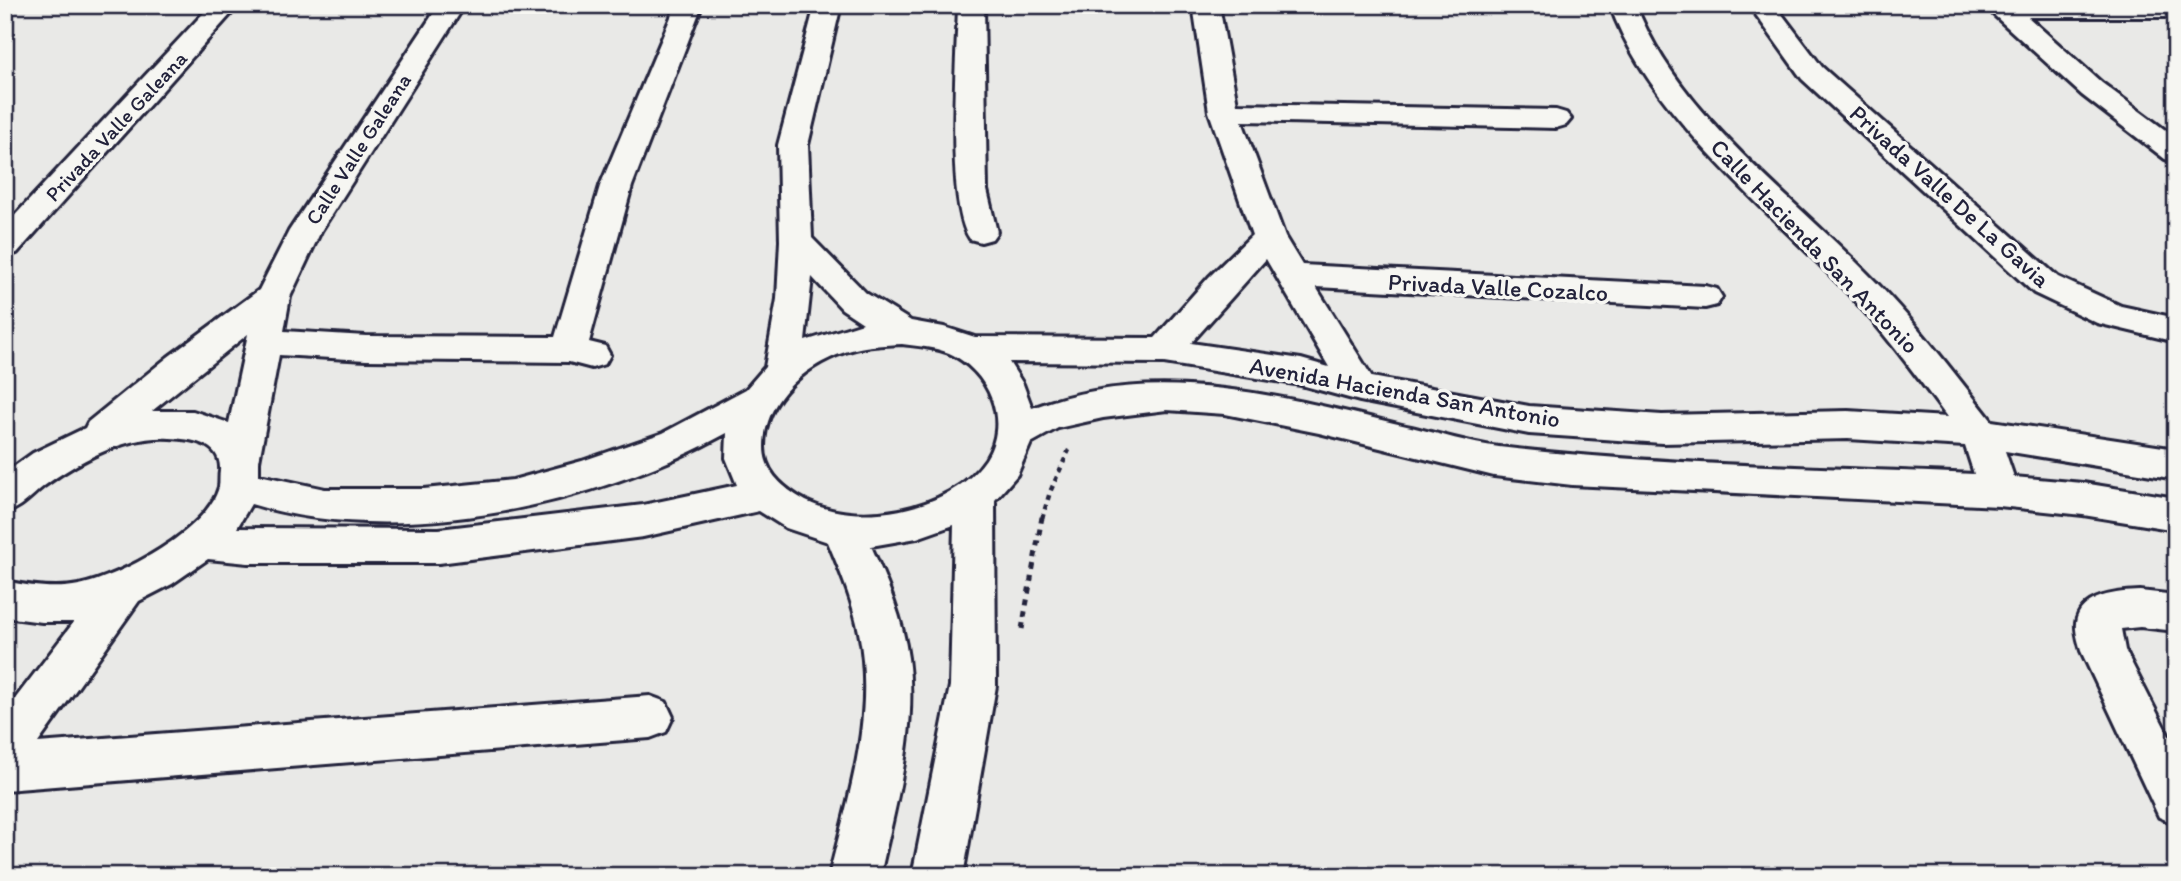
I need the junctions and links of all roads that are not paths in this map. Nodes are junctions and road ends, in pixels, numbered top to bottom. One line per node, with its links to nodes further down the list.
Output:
1 (226, 5): 17 (street, Privada Valle Galeana)
2 (452, 5): 19 (street, Calle Valle Galeana)
3 (689, 5): 23 (street)
4 (828, 5): 16 (street)
5 (971, 5): 14 (street)
6 (1206, 5): 11 (street)
7 (1623, 5): 29 (street, Calle Hacienda San Antonio)
8 (1762, 5): 21 (street, Privada Valle De La Gavia)
9 (2001, 7): 10 (street); 13 (street)
10 (2176, 9)
11 (1224, 112): 12 (street); 15 (street)
12 (1556, 119)
13 (2170, 145)
14 (981, 232)
15 (1269, 237): 18 (street); 25 (street)
16 (796, 241): 22 (street); 26 (street)
17 (5, 246)
18 (1292, 275): 20 (street, Privada Valle Cozalco); 27 (street)
19 (273, 297): 23 (street, Calle Valle Galeana); 30 (street, Calle Valle Galeana)
20 (1705, 297)
21 (2176, 330)
22 (902, 332): 24 (street); 26 (street)
23 (262, 342): 34 (street, Calle Valle Galeana)
24 (969, 349): 25 (street, Avenida Hacienda San Antonio); 28 (street)
25 (1164, 351): 27 (street, Avenida Hacienda San Antonio)
26 (770, 385): 34 (street); 36 (street)
27 (1360, 388): 29 (street, Avenida Hacienda San Antonio)
28 (1016, 433): 35 (street, Avenida Hacienda San Antonio); 37 (street)
29 (1980, 433): 33 (street, Avenida Hacienda San Antonio); 35 (street, Calle Hacienda San Antonio)
30 (92, 440): 31 (street); 34 (street)
31 (50, 461): 32 (street); 38 (street)
32 (5, 464)
33 (2176, 464)
34 (240, 473): 41 (street, Calle Valle Galeana)
35 (1999, 491): 39 (street, Avenida Hacienda San Antonio)
36 (766, 495): 40 (street); 41 (street)
37 (975, 495): 40 (street); 50 (street)
38 (5, 498)
39 (2176, 514)
40 (843, 530): 49 (street)
41 (201, 542): 42 (street, Calle Valle Galeana)
42 (124, 589): 43 (street, Calle Valle Galeana); 46 (street)
43 (5, 598)
44 (2158, 611): 48 (street)
45 (650, 718): 47 (street)
46 (5, 750)
47 (5, 768)
48 (2176, 801)
49 (853, 876)
50 (937, 876)

